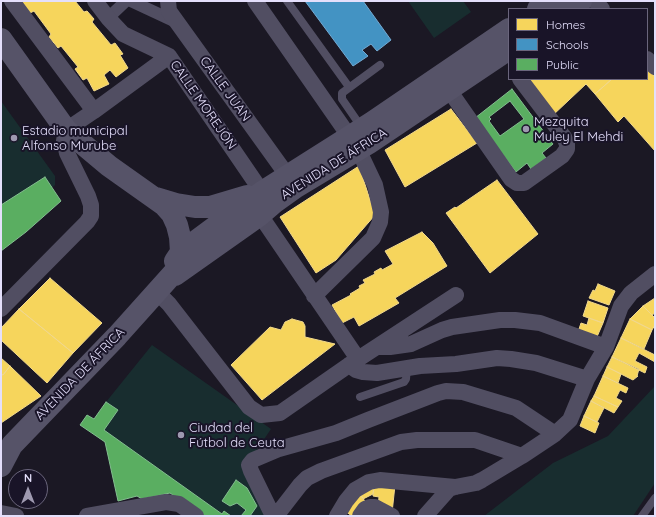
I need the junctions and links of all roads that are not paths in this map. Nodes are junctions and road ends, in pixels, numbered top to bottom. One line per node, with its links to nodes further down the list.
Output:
1 (12, 1): 24 (street)
2 (95, 1): 12 (street, CALLE MOREJÓN)
3 (126, 1): 12 (street)
4 (131, 1): 13 (street)
5 (168, 1): 13 (street, CALLE JUAN)
6 (255, 1): 26 (street)
7 (287, 1): 22 (lane)
8 (550, 1): 10 (main road)
9 (581, 1): 11 (main road)
10 (540, 8)
11 (570, 8)
12 (108, 18): 16 (street, CALLE MOREJÓN)
13 (177, 23): 27 (street, CALLE JUAN)
14 (508, 30): 26 (main road, AVENIDA DE ÁFRICA)
15 (1, 39): 25 (main road)
16 (169, 56): 24 (street); 28 (street, CALLE MOREJÓN)
17 (506, 56): 23 (main road, AVENIDA DE ÁFRICA)
18 (648, 59): 20 (street)
19 (380, 65): 22 (lane)
20 (655, 67)
21 (521, 80): 23 (street)
22 (349, 87): 26 (lane)
23 (448, 90): 26 (main road, AVENIDA DE ÁFRICA)
24 (94, 111): 25 (street)
25 (66, 130): 29 (main road); 36 (street)
26 (356, 138): 27 (main road, AVENIDA DE ÁFRICA); 30 (main road, AVENIDA DE ÁFRICA); 35 (street)
27 (287, 175): 28 (main road, AVENIDA DE ÁFRICA)
28 (262, 192): 29 (main road); 31 (main road, AVENIDA DE ÁFRICA)
29 (155, 198): 31 (main road)
30 (260, 215): 33 (main road, AVENIDA DE ÁFRICA); 35 (street)
31 (181, 252): 33 (main road, AVENIDA DE ÁFRICA)
32 (655, 274): 38 (street)
33 (160, 288): 39 (street); 44 (main road, AVENIDA DE ÁFRICA)
34 (456, 295): 37 (street)
35 (314, 296): 39 (street)
36 (2, 305)
37 (377, 347): 38 (street); 39 (street)
38 (606, 347): 41 (street)
39 (353, 362): 40 (street)
40 (407, 368): 41 (street); 42 (lane)
41 (587, 379): 43 (street)
42 (360, 397)
43 (555, 434): 45 (street); 53 (street)
44 (6, 448): 46 (main road, AVENIDA DE ÁFRICA)
45 (522, 456): 47 (street); 54 (street)
46 (1, 466)
47 (455, 486): 55 (street); 58 (street)
48 (655, 498): 59 (lane)
49 (1, 513): 50 (street)
50 (16, 516)
51 (86, 516): 52 (street)
52 (196, 516)
53 (273, 516)
54 (276, 516)
55 (337, 516)
56 (360, 516): 57 (street)
57 (392, 516)
58 (425, 516)
59 (642, 516)

